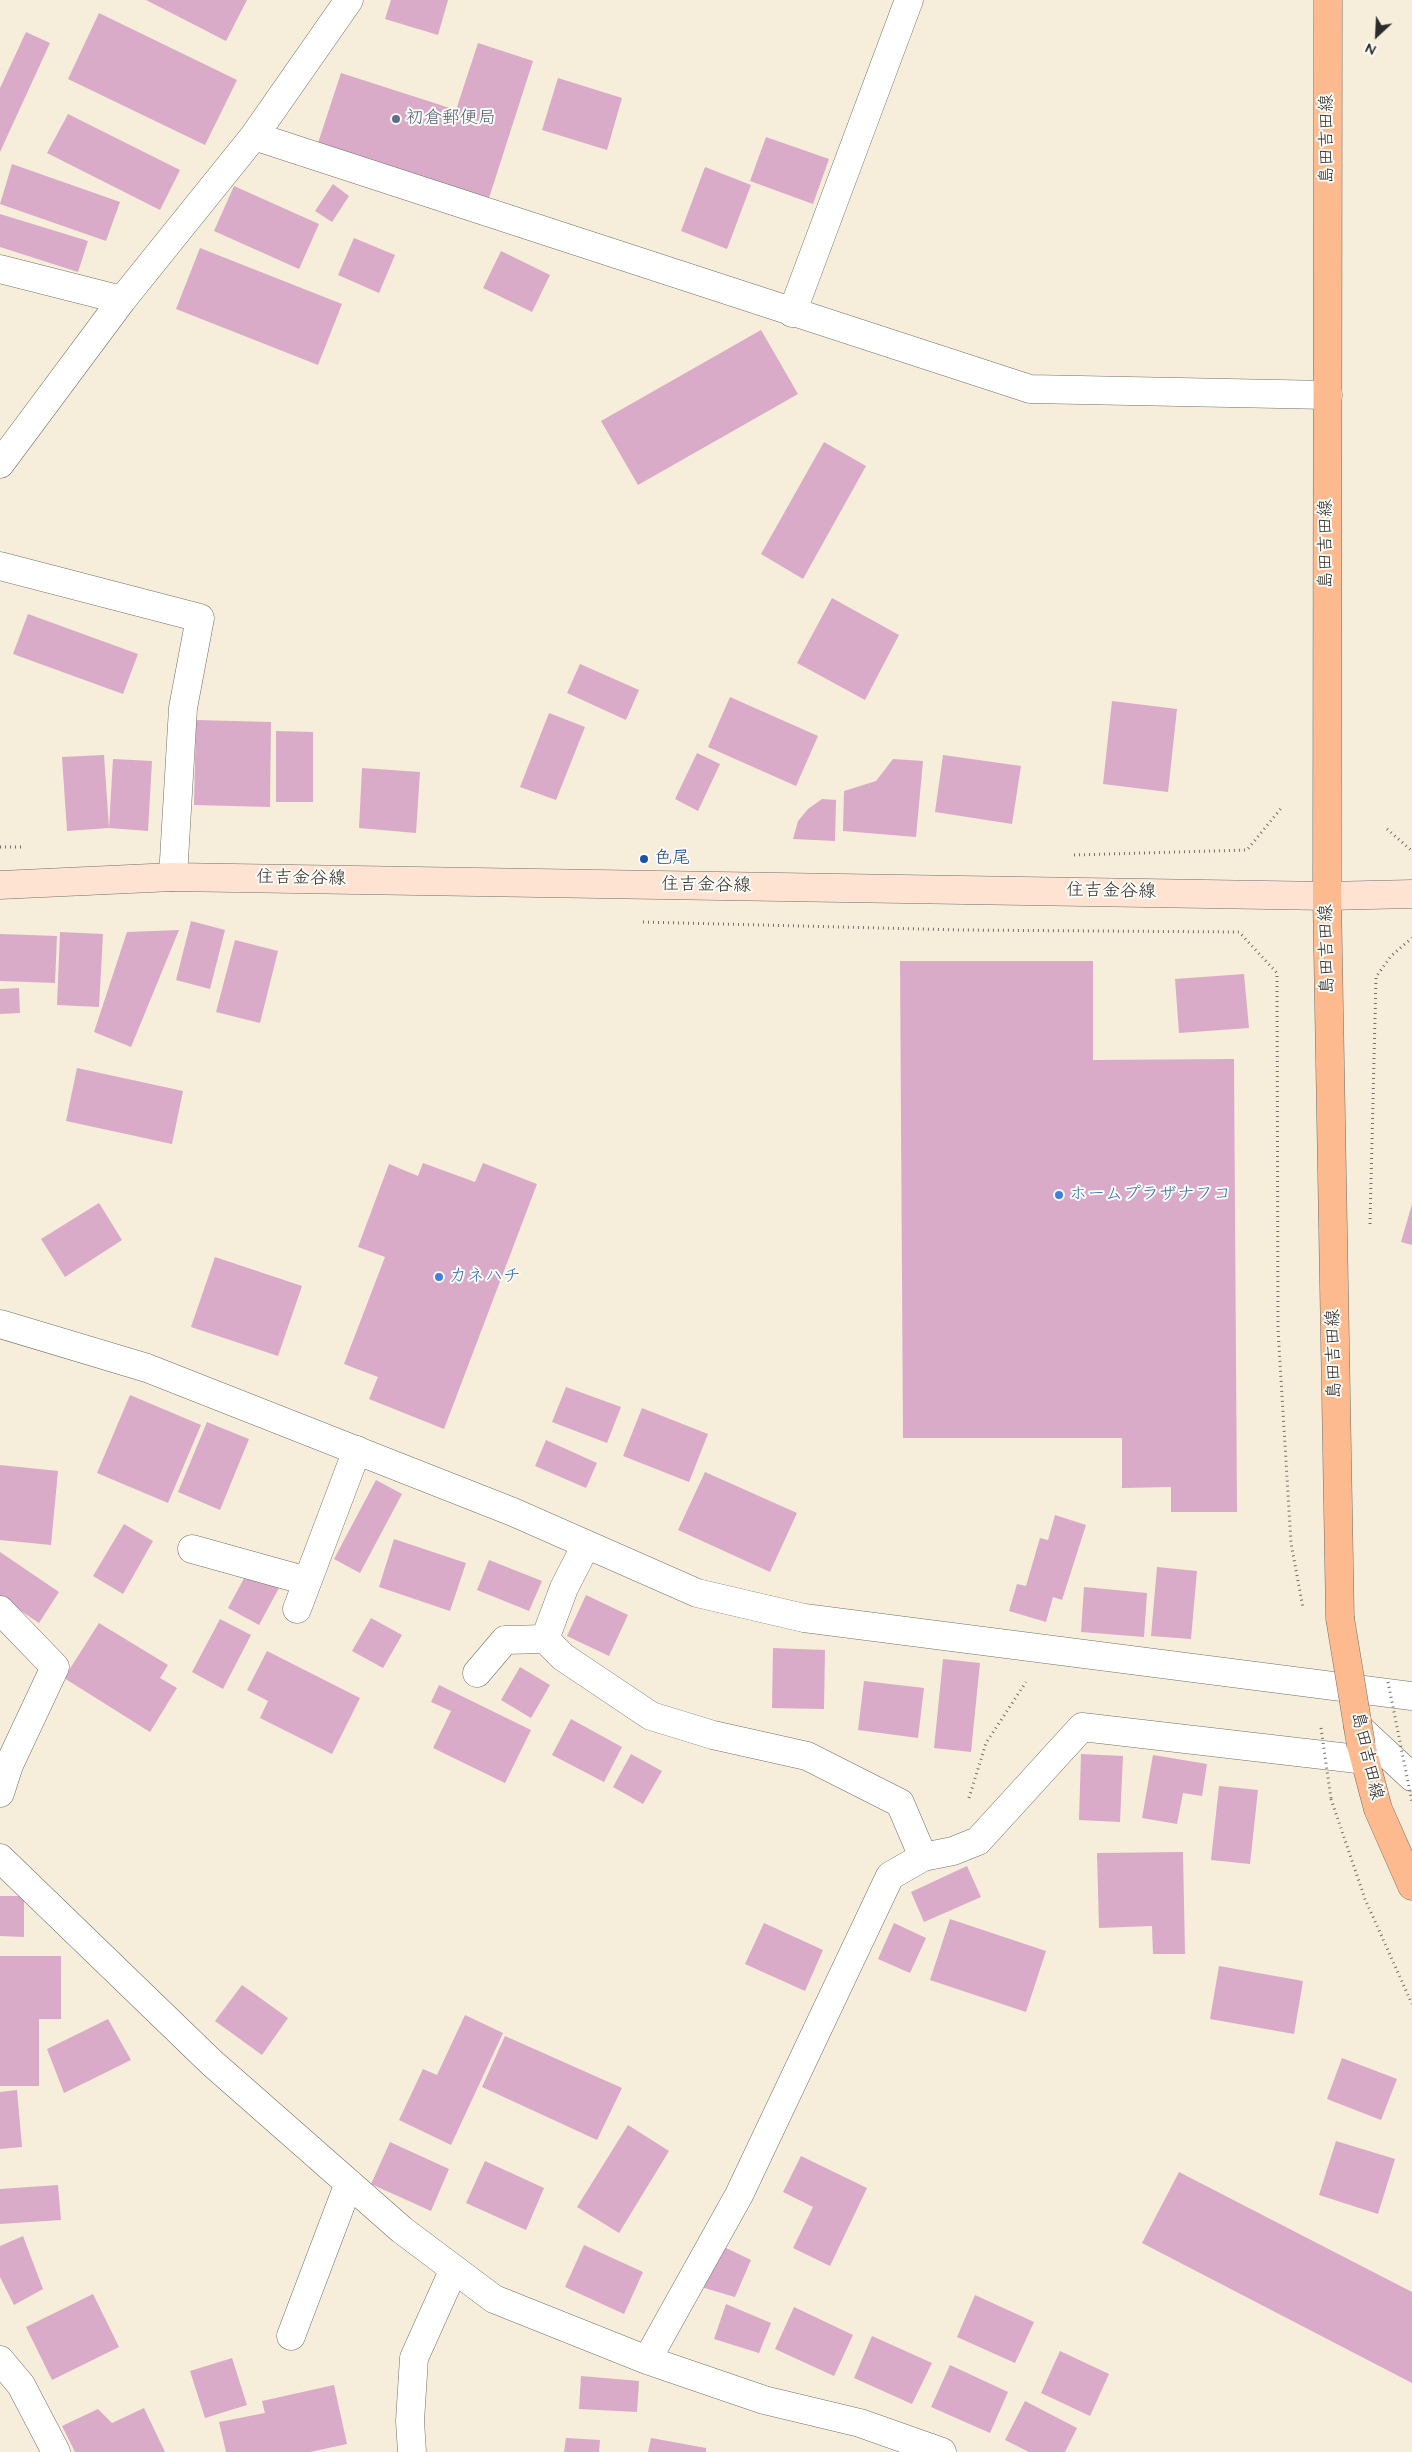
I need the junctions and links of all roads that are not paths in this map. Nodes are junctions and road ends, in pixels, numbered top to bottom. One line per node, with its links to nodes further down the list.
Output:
1 (349, 0): 4 (street)
2 (909, 0): 7 (street)
3 (1328, 0): 8 (main road, 島田吉田線)
4 (254, 136): 6 (street); 7 (street)
5 (0, 269): 6 (street)
6 (122, 300): 9 (street)
7 (792, 312): 8 (street)
8 (1328, 395): 14 (main road, 島田吉田線)
9 (0, 464)
10 (0, 566): 11 (street)
11 (173, 877): 12 (main road, 住吉金谷線); 14 (main road, 住吉金谷線)
12 (0, 885)
13 (1412, 894): 14 (main road, 住吉金谷線)
14 (1327, 896): 25 (main road, 島田吉田線, bridge)
15 (0, 1324): 16 (street)
16 (357, 1450): 17 (street); 19 (street)
17 (586, 1544): 22 (street); 24 (street)
18 (192, 1549): 19 (street)
19 (307, 1581): 20 (street)
20 (297, 1609)
21 (0, 1610): 27 (street)
22 (546, 1639): 23 (street); 28 (street)
23 (477, 1673)
24 (1412, 1696)
25 (1362, 1744): 26 (street); 28 (street); 30 (main road, 島田吉田線)
26 (1412, 1777)
27 (0, 1793)
28 (923, 1857): 35 (street)
29 (0, 1858): 31 (street)
30 (1412, 1886)
31 (348, 2183): 32 (street); 33 (street)
32 (454, 2269): 35 (street); 37 (street)
33 (291, 2336)
34 (0, 2360): 36 (street)
35 (647, 2360): 38 (street)
36 (56, 2452)
37 (412, 2452)
38 (942, 2452)

